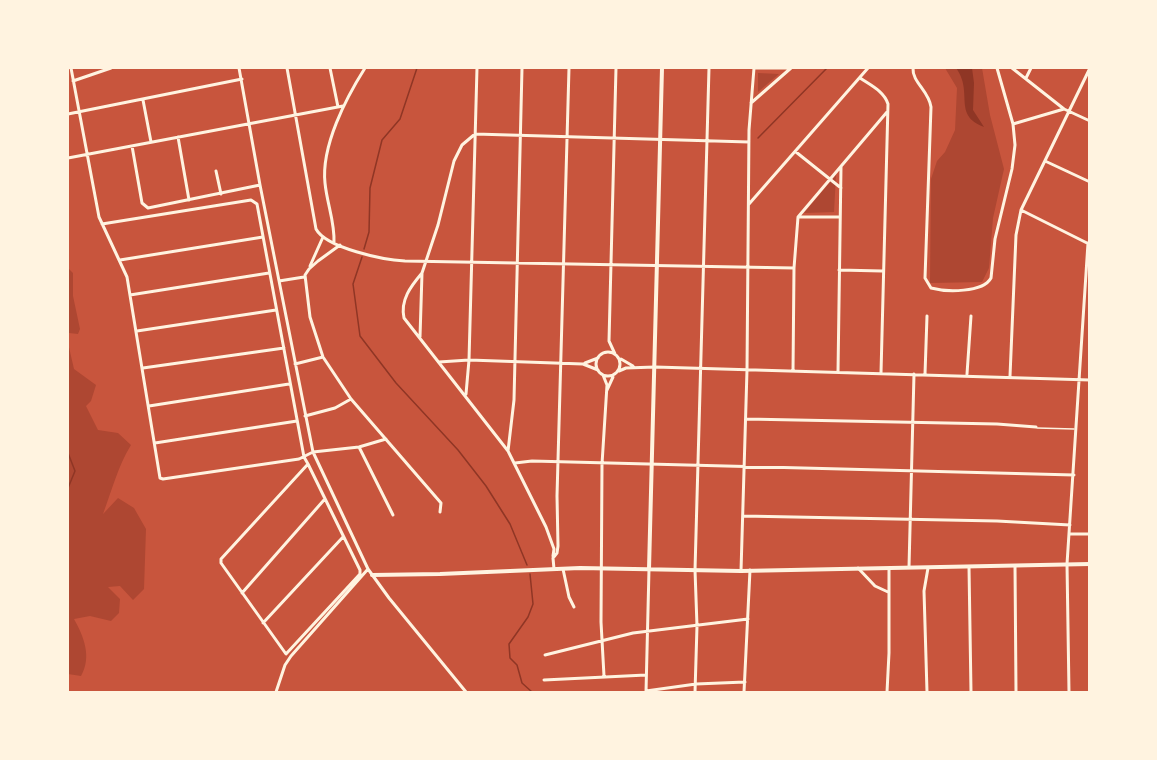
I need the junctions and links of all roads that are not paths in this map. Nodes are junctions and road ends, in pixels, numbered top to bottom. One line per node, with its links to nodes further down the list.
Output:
1 (70, 68): 24 (street)
2 (111, 68): 24 (street)
3 (239, 68): 23 (street)
4 (287, 68): 34 (street)
5 (330, 68): 28 (street)
6 (365, 68): 27 (street)
7 (477, 68): 38 (street)
8 (522, 68): 39 (street)
9 (569, 68): 41 (street)
10 (616, 68): 42 (street)
11 (662, 68): 43 (street)
12 (709, 68): 44 (street)
13 (754, 68): 14 (street); 26 (street)
14 (790, 68): 26 (street)
15 (868, 68): 21 (street)
16 (913, 68): 37 (street)
17 (997, 68): 37 (street)
18 (1012, 68): 22 (street)
19 (1031, 68): 22 (street)
20 (1089, 68): 31 (street)
21 (860, 78): 30 (street); 48 (street)
22 (1026, 78): 29 (street)
23 (242, 79): 25 (street); 36 (street)
24 (73, 81): 32 (street)
25 (143, 100): 32 (street); 45 (street)
26 (751, 103): 46 (street)
27 (343, 106): 28 (street); 67 (street)
28 (338, 107): 34 (street)
29 (1064, 109): 31 (street); 37 (street)
30 (887, 111): 52 (street); 82 (street)
31 (1069, 111): 35 (street); 51 (street)
32 (79, 112): 33 (street); 49 (street)
33 (68, 114)
34 (296, 115): 36 (street); 66 (street)
35 (1089, 121)
36 (250, 124): 40 (street); 56 (street)
37 (1012, 124)
38 (475, 134): 39 (street); 71 (street); 72 (street)
39 (521, 135): 41 (street); 73 (street)
40 (177, 137): 45 (street); 59 (street)
41 (568, 137): 42 (street); 74 (street)
42 (614, 138): 43 (street); 75 (street)
43 (661, 138): 44 (street); 76 (street)
44 (707, 140): 46 (street); 78 (street)
45 (151, 142): 47 (street)
46 (749, 142): 60 (street)
47 (132, 146): 49 (street); 59 (street)
48 (796, 152): 54 (street); 60 (street)
49 (87, 154): 50 (street); 64 (street)
50 (68, 158)
51 (1046, 162): 55 (street); 61 (street)
52 (841, 165): 54 (street); 57 (street)
53 (216, 171): 58 (street)
54 (830, 178): 57 (street); 62 (street)
55 (1089, 182)
56 (260, 185): 58 (street); 86 (street)
57 (841, 188): 63 (street)
58 (221, 194): 59 (street)
59 (189, 200)
60 (749, 204): 79 (street)
61 (1021, 210): 68 (street); 121 (street)
62 (798, 217): 63 (street); 80 (street)
63 (840, 217): 81 (street)
64 (102, 224): 65 (street); 70 (street)
65 (262, 237): 70 (street); 83 (street)
66 (323, 237): 67 (street); 77 (street)
67 (334, 243): 69 (street)
68 (1089, 244): 122 (street)
69 (340, 245): 71 (street); 77 (street)
70 (120, 260): 87 (street)
71 (427, 261): 72 (street); 84 (street)
72 (471, 261): 73 (street); 100 (street)
73 (517, 263): 74 (street); 102 (street)
74 (564, 264): 75 (street); 103 (street)
75 (612, 265): 76 (street); 93 (street)
76 (658, 267): 78 (street); 106 (street)
77 (309, 268): 85 (street)
78 (704, 268): 79 (street); 109 (street)
79 (748, 268): 80 (street); 111 (street)
80 (794, 268): 113 (street)
81 (839, 270): 82 (street); 114 (street)
82 (883, 271): 115 (street)
83 (269, 273): 87 (street); 88 (street)
84 (422, 273): 92 (street); 92 (street)
85 (305, 277): 86 (street); 97 (street)
86 (279, 281): 104 (street)
87 (130, 295): 91 (street)
88 (276, 310): 91 (street); 94 (street)
89 (927, 316): 117 (street)
90 (970, 316): 120 (street)
91 (137, 332): 107 (street)
92 (420, 337): 101 (street)
93 (609, 341): 95 (street); 96 (street)
94 (284, 348): 107 (street); 124 (street)
95 (603, 354): 96 (street); 98 (street)
96 (615, 354): 99 (street)
97 (323, 357): 104 (street); 127 (street)
98 (598, 358): 105 (street); 110 (street)
99 (619, 358): 108 (street); 112 (street)
100 (470, 360): 101 (street); 102 (street); 126 (street)
101 (439, 362): 126 (street)
102 (515, 362): 103 (street); 138 (street)
103 (561, 363): 105 (street); 141 (street)
104 (296, 364): 129 (street)
105 (583, 364): 110 (street)
106 (655, 367): 108 (street); 109 (street); 145 (street)
107 (143, 368): 128 (street)
108 (634, 368): 112 (street)
109 (701, 369): 111 (street); 146 (street)
110 (598, 370): 118 (street)
111 (747, 370): 113 (street); 130 (street)
112 (619, 371): 119 (street)
113 (793, 371): 114 (street)
114 (837, 372): 115 (street)
115 (881, 373): 116 (street)
116 (914, 374): 117 (street); 132 (street)
117 (925, 374): 120 (street)
118 (603, 375): 119 (street); 125 (street)
119 (614, 375): 125 (street)
120 (968, 375): 121 (street)
121 (1010, 376): 122 (street)
122 (1080, 379): 123 (street); 134 (street)
123 (1089, 380)
124 (290, 384): 128 (street); 131 (street)
125 (605, 394): 144 (street)
126 (466, 396): 138 (street)
127 (351, 399): 129 (street); 135 (street)
128 (149, 406): 136 (street)
129 (305, 416): 139 (street)
130 (746, 419): 132 (street); 147 (street)
131 (297, 421): 136 (street); 140 (street)
132 (912, 422): 133 (street); 148 (street)
133 (1036, 428): 134 (lane)
134 (1077, 429): 149 (street)
135 (386, 439): 137 (street); 151 (street)
136 (155, 443): 140 (street)
137 (359, 447): 139 (street); 152 (street)
138 (508, 451): 142 (street)
139 (313, 452): 140 (street); 167 (street)
140 (304, 457): 143 (street)
141 (558, 462): 142 (street); 144 (street); 159 (street)
142 (515, 463): 159 (street)
143 (308, 464): 150 (street); 178 (street)
144 (602, 464): 145 (street); 172 (street)
145 (651, 464): 146 (street); 170 (street)
146 (698, 465): 147 (street); 173 (street)
147 (745, 466): 148 (street); 153 (street)
148 (911, 469): 149 (street); 154 (street)
149 (1074, 474): 155 (street)
150 (325, 499): 158 (street); 178 (street)
151 (440, 512)
152 (393, 515)
153 (743, 516): 154 (street); 175 (street)
154 (910, 519): 155 (street); 165 (street)
155 (1070, 525): 156 (street)
156 (1070, 534): 157 (street); 160 (street)
157 (1089, 534)
158 (343, 537): 181 (street); 181 (street)
159 (553, 558): 168 (street)
160 (1067, 564): 161 (street); 162 (street); 202 (street)
161 (1089, 564)
162 (1015, 566): 163 (street); 201 (street)
163 (969, 567): 166 (street); 200 (street)
164 (858, 568): 171 (street); 174 (street); 177 (street)
165 (909, 568): 166 (street); 171 (street)
166 (928, 568): 199 (street)
167 (368, 569): 176 (street); 193 (street)
168 (554, 569): 169 (street); 176 (street)
169 (563, 569): 172 (street); 179 (street)
170 (649, 569): 172 (street); 173 (street); 183 (street)
171 (889, 569): 177 (street)
172 (602, 570): 184 (street)
173 (695, 570): 175 (street); 182 (street)
174 (750, 570): 175 (street); 180 (street)
175 (741, 571)
176 (372, 575): 194 (street)
177 (888, 592): 198 (street)
178 (242, 593): 181 (street)
179 (574, 607)
180 (748, 619): 182 (street); 189 (street)
181 (263, 623)
182 (697, 626): 183 (street); 190 (street)
183 (648, 631): 184 (street); 186 (street)
184 (602, 641): 185 (street); 187 (street)
185 (545, 655)
186 (646, 675): 187 (street); 192 (street)
187 (604, 676): 188 (street)
188 (544, 680)
189 (745, 682): 190 (street); 191 (street)
190 (696, 684): 192 (street); 195 (street)
191 (744, 687): 196 (street); 197 (street)
192 (646, 692)
193 (276, 693)
194 (466, 693)
195 (695, 693)
196 (744, 693)
197 (750, 693)
198 (887, 693)
199 (927, 693)
200 (971, 693)
201 (1016, 693)
202 (1068, 693)

